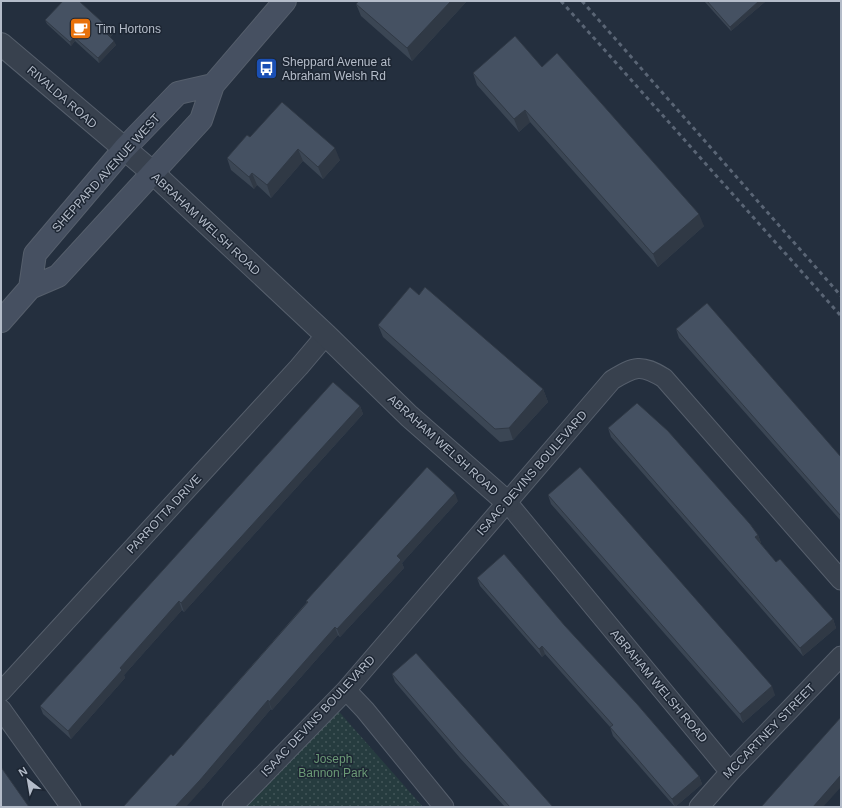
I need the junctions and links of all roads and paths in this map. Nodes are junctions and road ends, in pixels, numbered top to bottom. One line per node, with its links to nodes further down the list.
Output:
1 (285, 1): 3 (main road)
2 (1, 44): 4 (street, RIVALDA ROAD)
3 (213, 85): 4 (main road, SHEPPARD AVENUE WEST); 5 (main road)
4 (124, 149): 5 (street, ABRAHAM WELSH ROAD); 6 (main road, SHEPPARD AVENUE WEST)
5 (152, 172): 6 (main road); 8 (street, ABRAHAM WELSH ROAD)
6 (30, 288): 7 (main road)
7 (1, 321)
8 (326, 335): 9 (street, ABRAHAM WELSH ROAD); 13 (street, PARROTTA DRIVE)
9 (507, 502): 10 (street, ISAAC DEVINS BOULEVARD); 12 (street, ISAAC DEVINS BOULEVARD); 15 (street, ABRAHAM WELSH ROAD)
10 (841, 580)
11 (841, 656): 15 (street, MCCARTNEY STREET)
12 (346, 690): 17 (street, ISAAC DEVINS BOULEVARD); 18 (street)
13 (1, 692)
14 (1, 709): 16 (street)
15 (730, 772): 19 (street, MCCARTNEY STREET)
16 (71, 807)
17 (232, 807)
18 (444, 807)
19 (699, 807)

